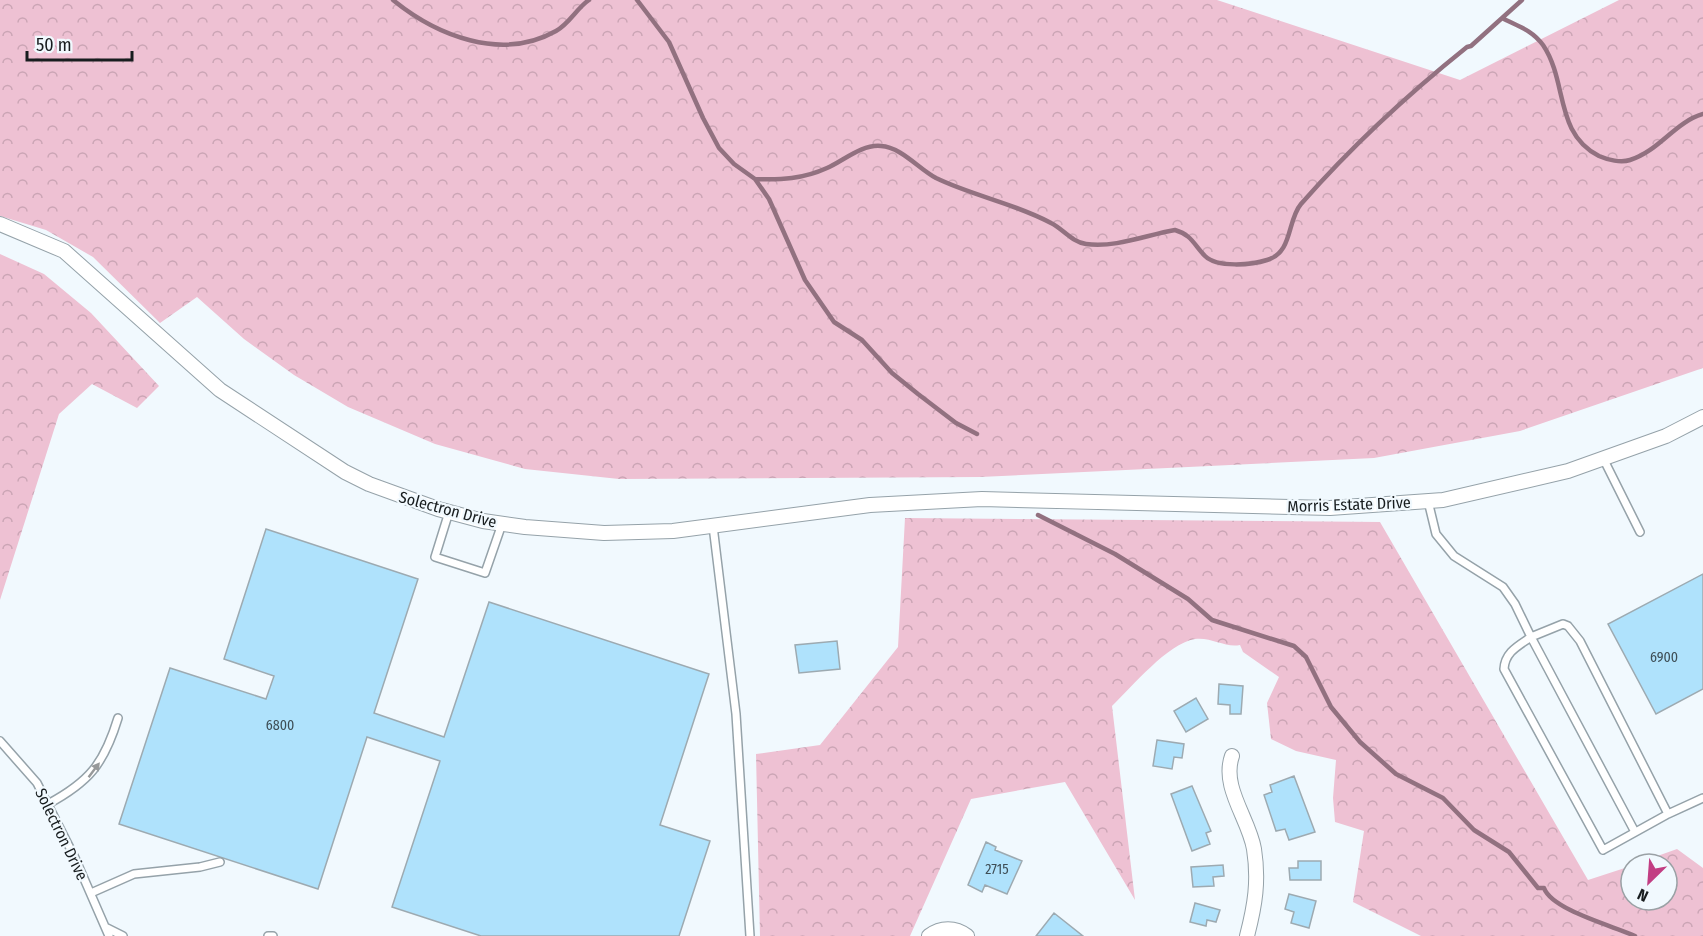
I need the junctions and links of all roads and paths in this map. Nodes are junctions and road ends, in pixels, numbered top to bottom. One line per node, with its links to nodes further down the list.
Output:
1 (0, 224): 6 (street, Solectron Drive)
2 (1703, 417): 3 (street, Morris Estate Drive)
3 (1603, 458): 5 (street, Morris Estate Drive); 9 (lane)
4 (982, 499): 5 (street, Morris Estate Drive); 8 (street, Solectron Drive)
5 (1428, 501): 10 (lane)
6 (449, 512): 7 (street, Solectron Drive); 7 (lane)
7 (502, 524): 8 (street, Solectron Drive)
8 (713, 526): 24 (lane)
9 (1640, 532)
10 (1531, 637): 16 (lane); 17 (lane); 17 (lane)
11 (118, 718): 15 (lane, one-way to 11)
12 (0, 741): 15 (lane, Solectron Drive)
13 (1232, 756): 27 (street)
14 (1703, 798): 16 (lane)
15 (48, 804): 19 (lane, Solectron Drive)
16 (1668, 814): 17 (lane)
17 (1635, 832)
18 (220, 862): 19 (lane)
19 (91, 893): 20 (lane, Solectron Drive)
20 (108, 932): 21 (lane)
21 (123, 936)
22 (268, 936): 23 (lane)
23 (273, 936)
24 (750, 936)
25 (929, 936): 26 (street)
26 (967, 936)
27 (1247, 936)

